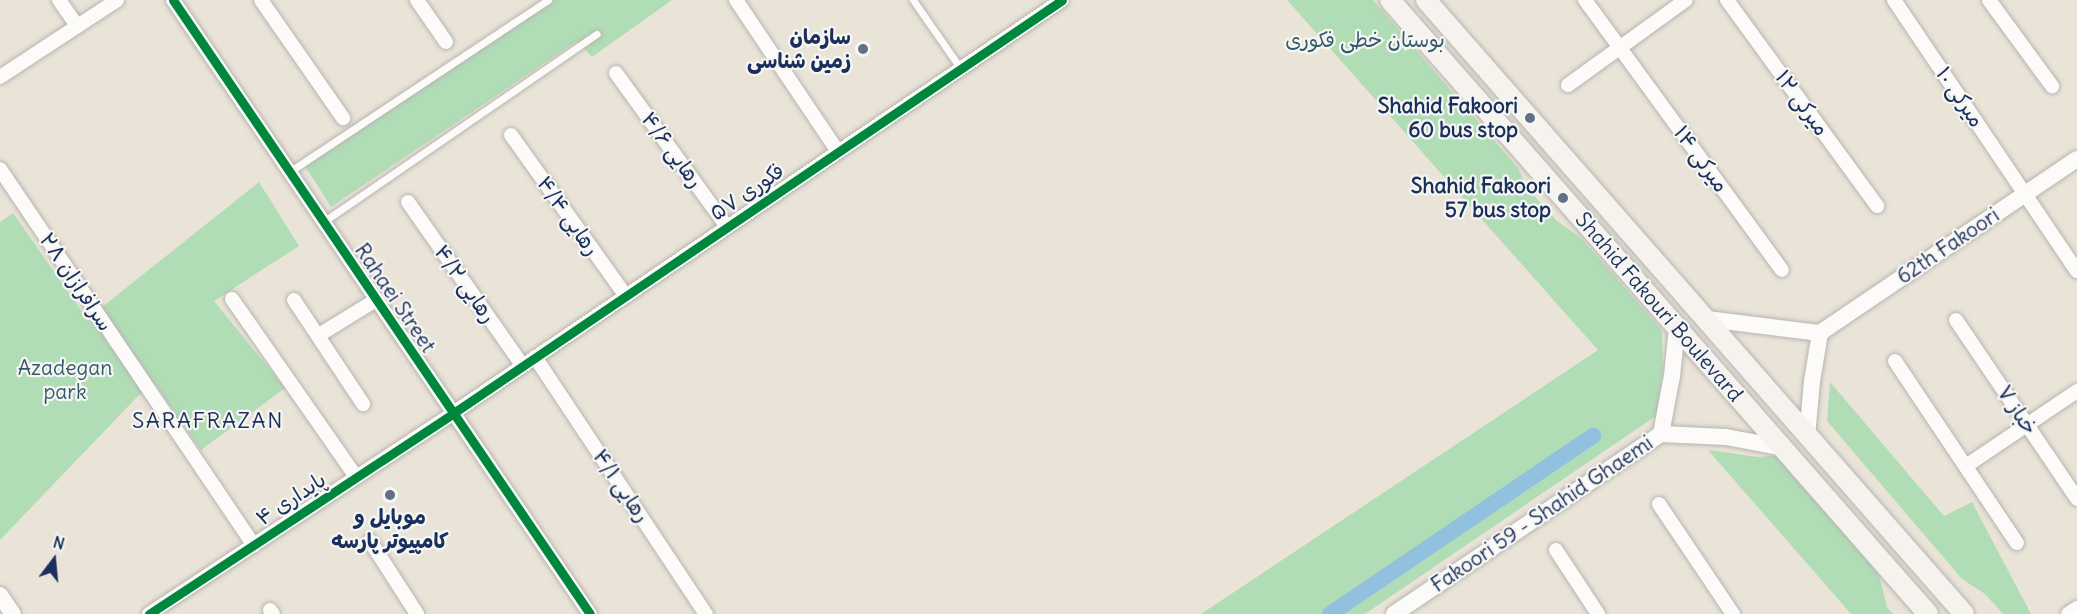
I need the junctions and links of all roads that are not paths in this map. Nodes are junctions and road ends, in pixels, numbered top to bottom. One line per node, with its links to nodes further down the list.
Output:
1 (59, 0): 17 (street)
2 (117, 0): 17 (street)
3 (173, 0): 31 (street, Rahaei Street)
4 (261, 0): 26 (street)
5 (417, 0): 19 (street)
6 (548, 0): 31 (lane)
7 (736, 0): 28 (street)
8 (913, 0): 21 (lane)
9 (1062, 0): 21 (street, فکوری ۵۷)
10 (1390, 0): 45 (main road, Shahid Fakouri Boulevard)
11 (1426, 0): 43 (main road, Shahid Fakouri Boulevard)
12 (1585, 0): 20 (street, میرکی ۱۴)
13 (1686, 0): 20 (street)
14 (1727, 0): 34 (street, میرکی ۱۲)
15 (1894, 0): 32 (street, میرکی ۱۰)
16 (1989, 0): 25 (street)
17 (77, 26): 23 (street)
18 (597, 34): 35 (lane)
19 (446, 42)
20 (1620, 48): 24 (street); 37 (street, میرکی ۱۴)
21 (961, 69): 28 (street, فکوری ۵۷)
22 (616, 73): 36 (street, رهایی ۴/۶)
23 (0, 77)
24 (1568, 85)
25 (2052, 86)
26 (344, 118)
27 (511, 135): 39 (street, رهایی ۴/۴)
28 (838, 152): 36 (street, فکوری ۵۷)
29 (2077, 159): 32 (street, 62th Fakoori)
30 (0, 169): 64 (street, سرافرازان ۲۸)
31 (289, 172): 35 (street, Rahaei Street)
32 (2025, 194): 38 (street, میرکی ۱۰); 46 (street, 62th Fakoori)
33 (408, 202): 50 (street, رهایی ۴/۲)
34 (1876, 206)
35 (323, 222): 42 (street, Rahaei Street)
36 (727, 227): 39 (street, فکوری ۵۷)
37 (1782, 270)
38 (2077, 271)
39 (626, 296): 48 (street, فکوری ۵۷)
40 (232, 299): 59 (street)
41 (294, 300): 47 (street)
42 (375, 300): 47 (street); 53 (street, Rahaei Street)
43 (1707, 319): 46 (street); 56 (main road, Shahid Fakouri Boulevard)
44 (1956, 320): 54 (street, خباز ۷)
45 (1677, 328): 55 (street); 57 (main road, Shahid Fakouri Boulevard)
46 (1820, 333): 56 (street)
47 (319, 335): 52 (street)
48 (535, 357): 50 (street, فکوری ۵۷); 72 (street, رهایی ۴/۱)
49 (1895, 361): 58 (street)
50 (523, 366): 53 (street, فکوری ۵۷)
51 (2077, 391): 54 (street)
52 (363, 404)
53 (452, 414): 59 (street, پایداری ۴); 71 (street, Rahaei Street)
54 (2027, 425): 58 (street); 60 (street, خباز ۷)
55 (1661, 434): 57 (street); 73 (street, Fakoori 59 - Shahid Ghaemi)
56 (1807, 436): 77 (main road, Shahid Fakouri Boulevard)
57 (1784, 448): 76 (main road, Shahid Fakouri Boulevard)
58 (1966, 466): 63 (street)
59 (356, 477): 64 (street, پایداری ۴)
60 (2077, 500)
61 (1659, 504): 75 (street)
62 (370, 541): 70 (street)
63 (2017, 543)
64 (254, 545): 69 (street, پایداری ۴)
65 (1556, 550): 74 (street)
66 (0, 596): 68 (street)
67 (2077, 608): 78 (street)
68 (12, 614)
69 (149, 614)
70 (417, 614)
71 (590, 614)
72 (706, 614)
73 (1394, 614)
74 (1598, 614)
75 (1733, 614)
76 (1928, 614)
77 (1964, 614)
78 (2068, 614)

